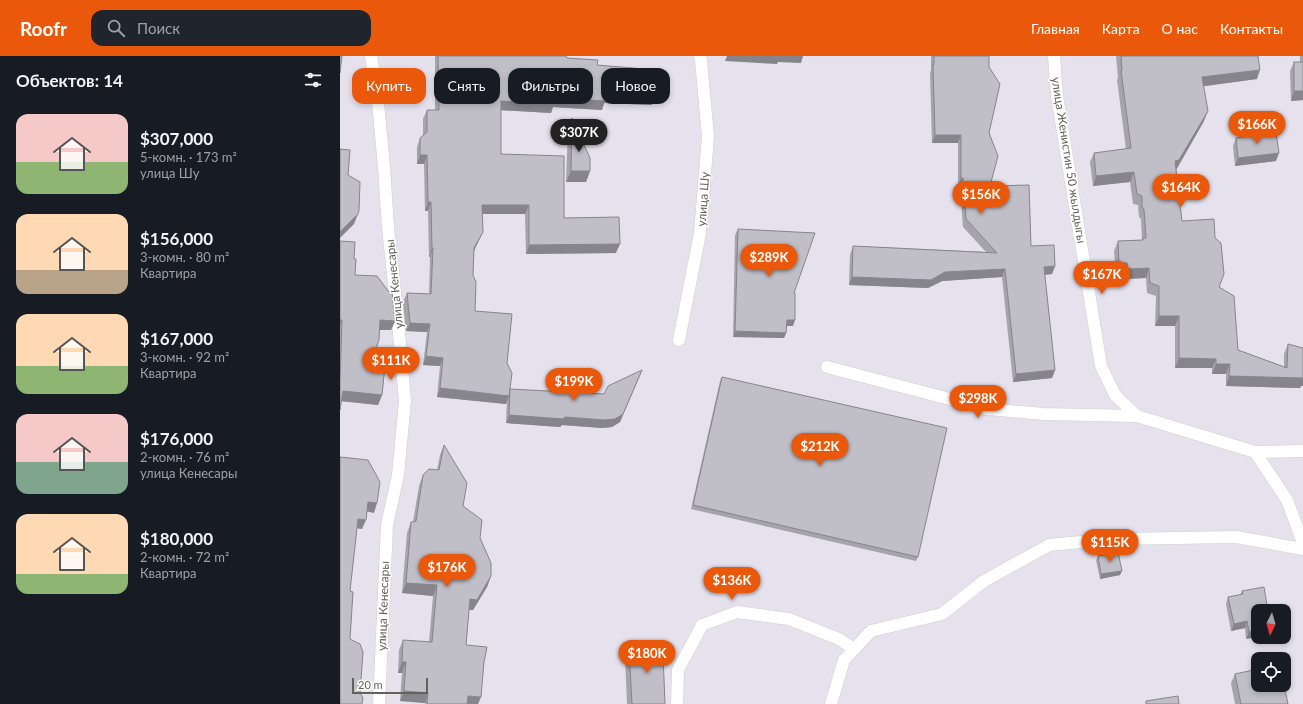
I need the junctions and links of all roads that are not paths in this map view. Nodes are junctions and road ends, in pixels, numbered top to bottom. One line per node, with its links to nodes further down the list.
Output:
1 (371, 56): 12 (street, улица Кенесары)
2 (700, 56): 4 (street, улица Шу)
3 (1054, 56): 6 (street, улица Женистин 50 жылдыгы)
4 (679, 340)
5 (827, 367): 6 (street)
6 (1137, 416): 8 (street, улица Женистин 50 жылдыгы)
7 (1303, 451): 8 (street, улица Женистин 50 жылдыгы)
8 (1255, 452): 9 (street)
9 (1303, 543)
10 (1303, 549): 11 (street)
11 (854, 649): 13 (street); 14 (street)
12 (379, 704)
13 (676, 704)
14 (831, 704)

